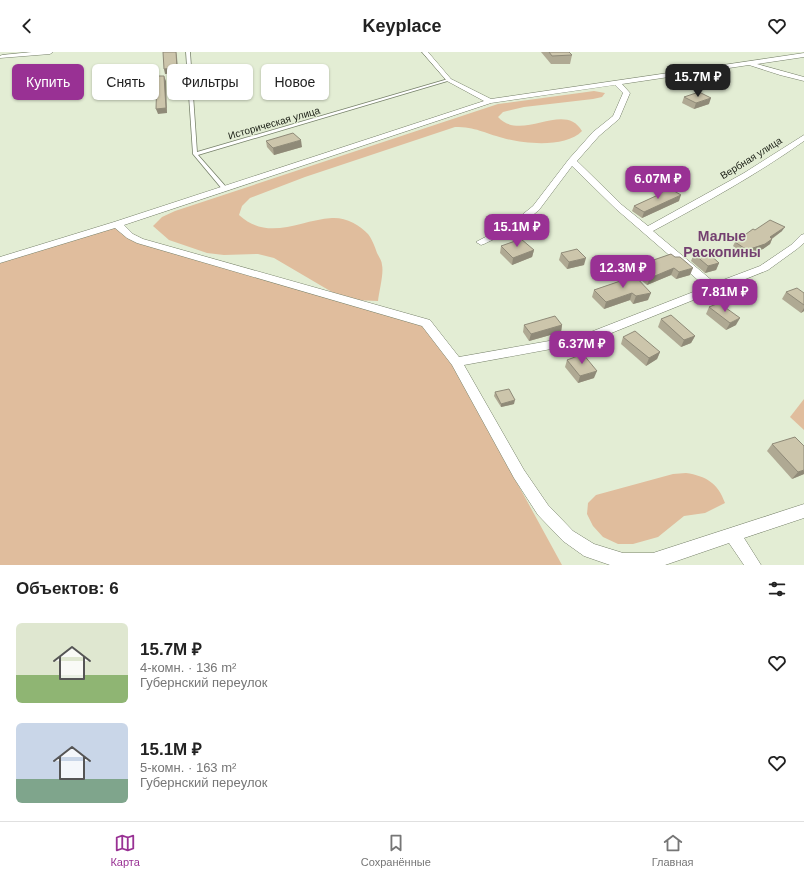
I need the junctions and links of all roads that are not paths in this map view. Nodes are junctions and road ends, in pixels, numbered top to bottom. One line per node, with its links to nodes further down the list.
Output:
1 (50, 52): 4 (street)
2 (188, 52): 12 (lane)
3 (425, 52): 8 (street)
4 (3, 54)
5 (804, 55): 6 (street)
6 (749, 64): 7 (street); 9 (street)
7 (804, 79)
8 (449, 80): 10 (street); 12 (lane, Историческая улица)
9 (617, 83): 10 (street); 13 (street)
10 (490, 101): 14 (street)
11 (804, 137): 16 (street, Вербная улица)
12 (195, 154): 14 (lane)
13 (572, 161): 16 (street); 18 (street)
14 (225, 189): 15 (street)
15 (117, 224): 19 (street); 21 (street)
16 (646, 231): 20 (street)
17 (804, 237): 20 (street)
18 (481, 242)
19 (0, 260)
20 (713, 287): 21 (street)
21 (456, 362): 23 (street)
22 (804, 511): 23 (street)
23 (732, 535): 24 (street)
24 (753, 565)

